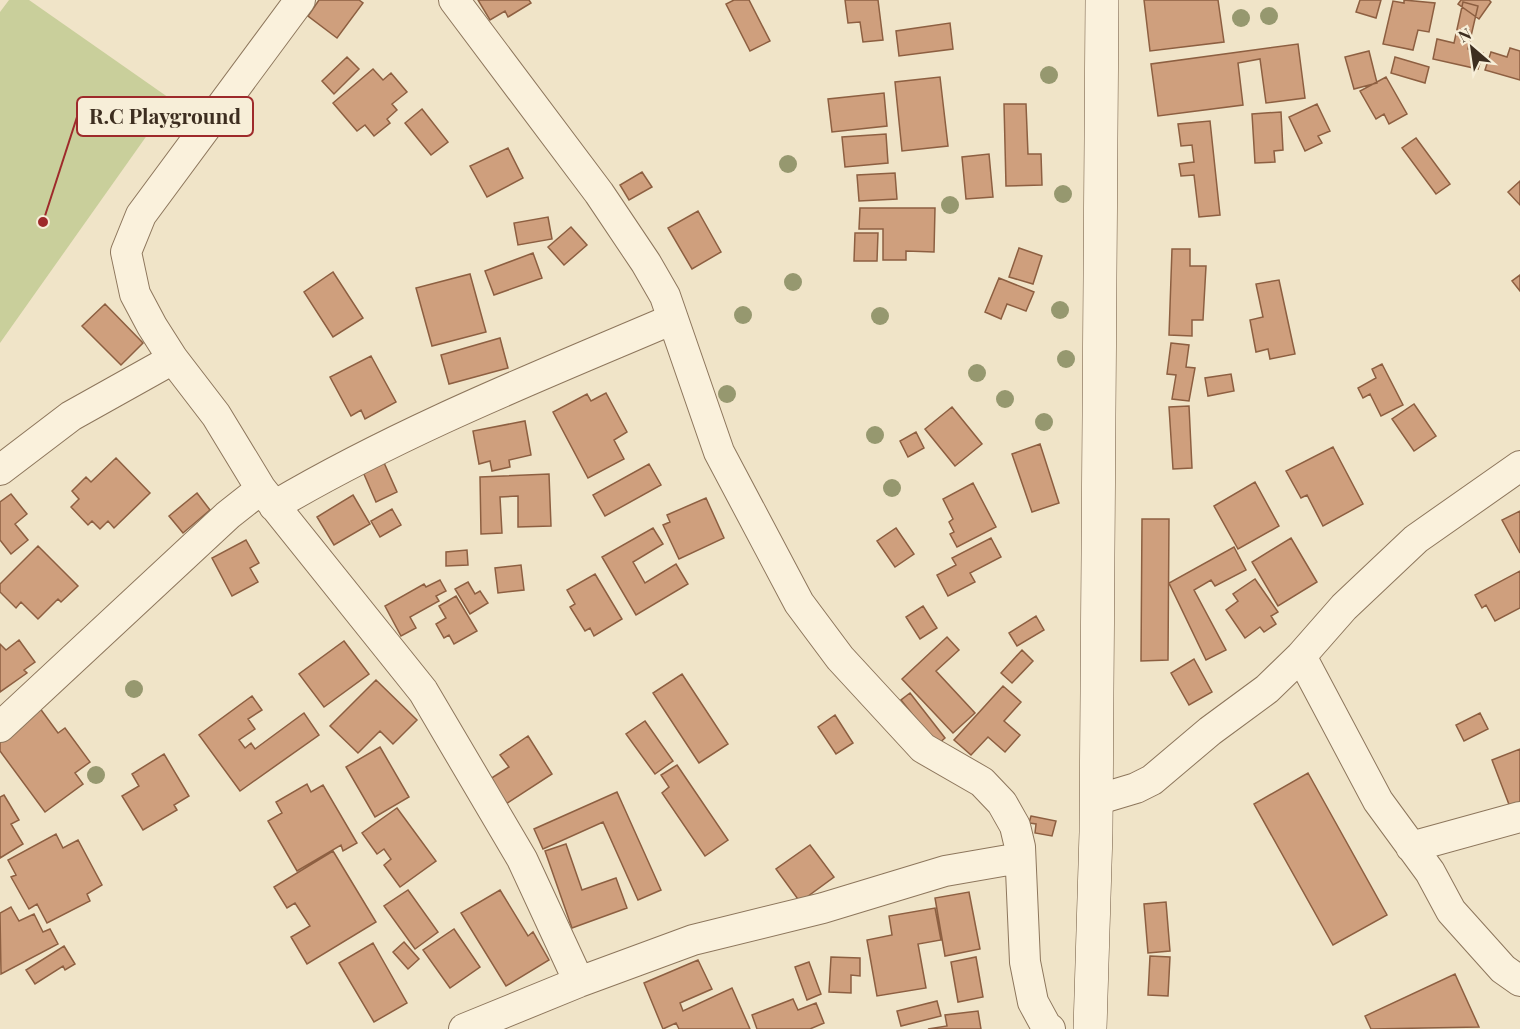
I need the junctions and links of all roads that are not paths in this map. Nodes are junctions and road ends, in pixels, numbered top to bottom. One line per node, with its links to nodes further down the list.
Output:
1 (300, 0): 5 (street)
2 (454, 0): 4 (street)
3 (1102, 0): 11 (main road)
4 (673, 319): 8 (street); 14 (street)
5 (173, 359): 7 (street); 8 (street)
6 (1520, 466): 9 (street)
7 (0, 470)
8 (267, 497): 10 (street); 16 (street)
9 (1301, 656): 11 (street); 13 (street)
10 (0, 727)
11 (1096, 800): 17 (main road)
12 (1520, 818): 13 (street)
13 (1411, 847): 15 (street)
14 (1020, 858): 16 (street); 19 (street)
15 (1520, 981)
16 (579, 982): 18 (street)
17 (1093, 1025)
18 (464, 1029)
19 (1050, 1029)

